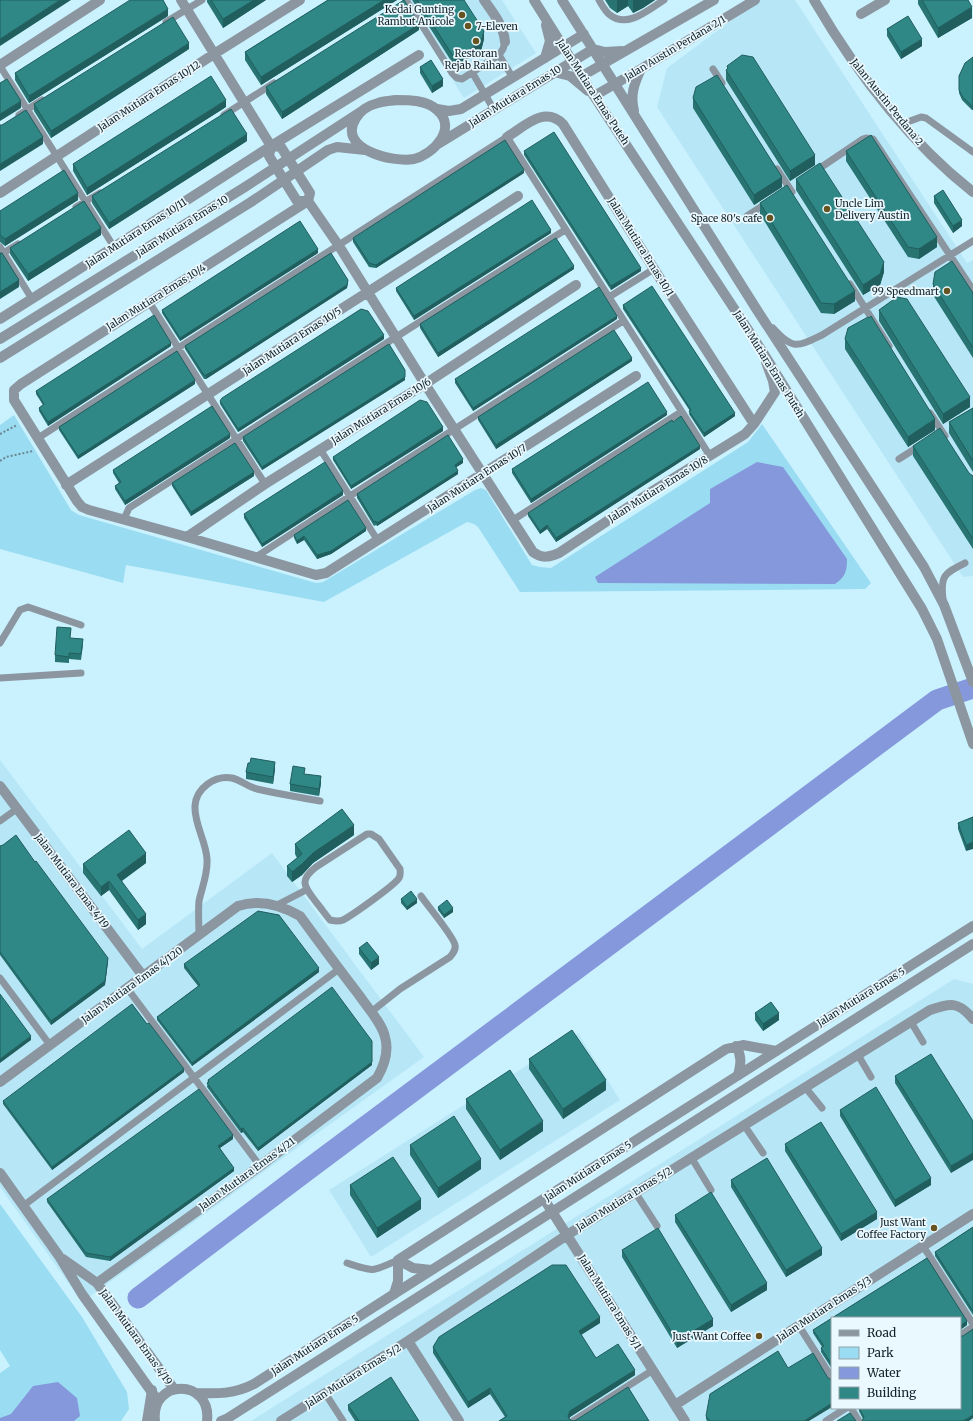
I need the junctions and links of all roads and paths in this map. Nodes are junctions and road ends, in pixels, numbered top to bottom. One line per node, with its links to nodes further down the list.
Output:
1 (100, 0): 30 (street)
2 (181, 0): 15 (street)
3 (202, 0): 15 (lane)
4 (300, 0): 24 (street, Jalan Mutiara Emas 10/12)
5 (406, 0): 33 (lane)
6 (484, 0): 20 (street)
7 (534, 0): 17 (street, Jalan Mutiara Emas Puteh)
8 (562, 0): 19 (street, Jalan Mutiara Emas Puteh)
9 (599, 0): 10 (lane)
10 (664, 0)
11 (714, 0): 23 (street)
12 (754, 0): 31 (street, Jalan Austin Perdana 2/1)
13 (814, 0): 52 (street, Jalan Austin Perdana 2)
14 (885, 0): 16 (street)
15 (187, 9): 18 (lane); 24 (street)
16 (861, 14)
17 (543, 15): 21 (street, Jalan Mutiara Emas Puteh); 27 (street)
18 (160, 26)
19 (584, 34): 21 (street, Jalan Mutiara Emas 10); 22 (street, Jalan Mutiara Emas Puteh)
20 (505, 42): 25 (lane)
21 (563, 47): 27 (street, Jalan Mutiara Emas 10); 28 (street, Jalan Mutiara Emas Puteh)
22 (593, 49): 23 (street); 28 (street, Jalan Mutiara Emas 10); 29 (street, Jalan Mutiara Emas Puteh)
23 (626, 51): 29 (street)
24 (214, 54): 43 (street); 59 (street, Jalan Mutiara Emas 10/12)
25 (499, 55): 33 (lane); 36 (lane)
26 (418, 56): 56 (street, Jalan Mutiara Emas 10/11)
27 (545, 58): 36 (street, Jalan Mutiara Emas 10)
28 (572, 61): 34 (street, Jalan Mutiara Emas 10); 35 (street, Jalan Mutiara Emas Puteh)
29 (602, 64): 35 (street); 38 (street, Jalan Mutiara Emas Puteh)
30 (0, 65): 44 (lane)
31 (641, 69): 38 (street, Jalan Austin Perdana 2/1); 50 (street)
32 (713, 70): 39 (lane)
33 (472, 72): 40 (lane)
34 (554, 72): 41 (street); 47 (street, Jalan Mutiara Emas 10)
35 (582, 76): 41 (street, Jalan Mutiara Emas Puteh)
36 (513, 78): 40 (street, Jalan Mutiara Emas 10)
37 (278, 81): 43 (lane)
38 (615, 84): 41 (street, Jalan Austin Perdana 2/1); 50 (street, Jalan Mutiara Emas Puteh)
39 (726, 89)
40 (485, 95): 46 (street, Jalan Mutiara Emas 10); 47 (lane)
41 (594, 96): 98 (street, Jalan Mutiara Emas Puteh)
42 (48, 97): 44 (lane)
43 (244, 102): 49 (lane); 56 (street)
44 (28, 109): 51 (lane); 59 (lane)
45 (437, 109): 46 (street, Jalan Mutiara Emas 10); 48 (street); 55 (street)
46 (461, 109): 53 (street)
47 (494, 110): 53 (street, Jalan Mutiara Emas 10)
48 (362, 111): 57 (street); 60 (street, Jalan Mutiara Emas 10)
49 (218, 118)
50 (636, 119): 92 (street, Jalan Mutiara Emas Puteh)
51 (11, 120)
52 (902, 124): 58 (lane); 67 (street, Jalan Austin Perdana 2)
53 (468, 126): 55 (street, Jalan Mutiara Emas 10)
54 (507, 137): 76 (lane); 79 (lane); 83 (street, Jalan Mutiara Emas 10/1)
55 (438, 144): 57 (street)
56 (271, 146): 60 (street); 62 (street); 80 (street, Jalan Mutiara Emas 10/11)
57 (365, 150): 63 (street, Jalan Mutiara Emas 10)
58 (973, 152)
59 (57, 157): 68 (street, Jalan Mutiara Emas 10/12); 71 (lane)
60 (289, 158): 62 (street, Jalan Mutiara Emas 10); 63 (street)
61 (772, 162): 73 (lane)
62 (276, 167): 65 (street); 96 (street, Jalan Mutiara Emas 10)
63 (297, 171): 65 (street, Jalan Mutiara Emas 10); 72 (street)
64 (808, 176): 82 (lane)
65 (284, 180): 72 (street); 100 (street, Jalan Mutiara Emas 10)
66 (106, 189): 71 (lane)
67 (973, 192)
68 (0, 193)
69 (518, 196): 87 (street, Jalan Mutiara Emas 10/5)
70 (771, 200): 75 (lane)
71 (86, 201): 74 (lane); 80 (lane)
72 (308, 201): 79 (street); 90 (street, Jalan Mutiara Emas 10/4)
73 (798, 202)
74 (67, 213)
75 (747, 216)
76 (565, 230): 88 (lane); 95 (lane)
77 (23, 241): 81 (lane)
78 (973, 241): 82 (lane)
79 (339, 246): 87 (street); 97 (lane)
80 (114, 247): 89 (street, Jalan Mutiara Emas 10/11)
81 (1, 252): 89 (lane)
82 (951, 255): 86 (lane); 91 (lane)
83 (654, 269): 88 (lane); 107 (street, Jalan Mutiara Emas 10/1)
84 (844, 275): 91 (lane)
85 (576, 285): 102 (street, Jalan Mutiara Emas 10/6)
86 (973, 290)
87 (367, 292): 95 (street); 103 (street, Jalan Mutiara Emas 10/5)
88 (609, 297): 94 (lane)
89 (32, 298): 93 (street, Jalan Mutiara Emas 10/11)
90 (149, 302): 97 (lane); 106 (street, Jalan Mutiara Emas 10/4)
91 (866, 308): 92 (lane); 99 (lane)
92 (757, 310): 128 (street, Jalan Mutiara Emas Puteh)
93 (0, 319)
94 (623, 321): 105 (lane); 108 (lane)
95 (396, 337): 102 (street); 111 (lane)
96 (0, 339)
97 (179, 348): 103 (lane); 112 (lane)
98 (762, 352): 107 (street, Jalan Mutiara Emas 10/8); 134 (street, Jalan Mutiara Emas Puteh)
99 (894, 353)
100 (0, 358)
101 (636, 376): 118 (street, Jalan Mutiara Emas 10/7)
102 (425, 384): 108 (street); 114 (street, Jalan Mutiara Emas 10/6)
103 (209, 394): 111 (lane); 120 (street, Jalan Mutiara Emas 10/5)
104 (926, 405): 109 (lane)
105 (681, 412): 115 (lane); 123 (lane)
106 (27, 420): 110 (path); 112 (street)
107 (754, 424): 115 (street, Jalan Mutiara Emas 10/8)
108 (455, 430): 118 (street); 121 (lane)
109 (939, 433): 113 (lane); 116 (lane)
110 (0, 434)
111 (237, 439): 119 (lane); 122 (lane)
112 (40, 442): 117 (path); 120 (street)
113 (950, 444)
114 (320, 449): 119 (street, Jalan Mutiara Emas 10/6); 121 (lane)
115 (710, 456): 123 (street, Jalan Mutiara Emas 10/8)
116 (899, 459)
117 (0, 461)
118 (483, 474): 123 (street); 125 (street, Jalan Mutiara Emas 10/7)
119 (265, 484): 124 (street, Jalan Mutiara Emas 10/6)
120 (66, 485): 122 (street)
121 (349, 495): 125 (lane); 126 (lane)
122 (124, 519): 124 (street)
123 (513, 520)
124 (187, 537): 126 (street)
125 (378, 541): 126 (street, Jalan Mutiara Emas 10/7)
126 (256, 557)
127 (965, 563): 128 (lane)
128 (944, 605): 133 (street, Jalan Mutiara Emas Puteh)
129 (81, 625): 130 (lane)
130 (0, 643)
131 (81, 673): 132 (lane)
132 (0, 678)
133 (973, 682)
134 (973, 744)
135 (0, 786): 137 (street, Jalan Mutiara Emas 4/19)
136 (320, 801): 143 (lane)
137 (18, 808): 138 (lane); 146 (street, Jalan Mutiara Emas 4/19)
138 (0, 821)
139 (306, 890): 139 (lane); 141 (lane)
140 (421, 896): 149 (lane)
141 (273, 905): 143 (street, Jalan Mutiara Emas 4/120); 145 (street, Jalan Mutiara Emas 4/120)
142 (973, 926): 155 (street, Jalan Mutiara Emas 5)
143 (199, 935): 146 (street, Jalan Mutiara Emas 4/120)
144 (973, 944): 173 (street, Jalan Mutiara Emas 5)
145 (339, 969): 149 (street, Jalan Mutiara Emas 4/120); 160 (lane)
146 (143, 976): 148 (street, Jalan Mutiara Emas 4/120)
147 (0, 978): 153 (lane)
148 (127, 988): 153 (street, Jalan Mutiara Emas 4/120); 160 (lane)
149 (371, 1012): 157 (street, Jalan Mutiara Emas 4/120)
150 (973, 1019): 151 (street, Jalan Mutiara Emas 5/2)
151 (911, 1022): 152 (lane); 156 (street, Jalan Mutiara Emas 5/2)
152 (923, 1042)
153 (50, 1045): 161 (street, Jalan Mutiara Emas 4/120)
154 (736, 1046): 155 (street); 158 (street); 179 (street)
155 (776, 1051): 158 (street, Jalan Mutiara Emas 5)
156 (858, 1054): 159 (lane); 162 (street, Jalan Mutiara Emas 5/2)
157 (386, 1056): 167 (street, Jalan Mutiara Emas 4/21)
158 (738, 1075): 171 (street, Jalan Mutiara Emas 5)
159 (871, 1077)
160 (195, 1078): 167 (lane); 172 (lane)
161 (0, 1082)
162 (805, 1087): 163 (lane); 164 (street, Jalan Mutiara Emas 5/2)
163 (822, 1108)
164 (744, 1125): 165 (lane); 166 (street, Jalan Mutiara Emas 5/2)
165 (763, 1153)
166 (691, 1157): 169 (lane); 170 (street, Jalan Mutiara Emas 5/2)
167 (260, 1166): 182 (street, Jalan Mutiara Emas 4/21)
168 (0, 1173): 172 (street, Jalan Mutiara Emas 4/19)
169 (711, 1190)
170 (635, 1192): 175 (lane); 176 (street, Jalan Mutiara Emas 5/2)
171 (544, 1199): 173 (street, Jalan Mutiara Emas 5/1); 181 (street, Jalan Mutiara Emas 5)
172 (24, 1206): 178 (street, Jalan Mutiara Emas 4/19)
173 (552, 1211): 176 (street, Jalan Mutiara Emas 5/1); 201 (street, Jalan Mutiara Emas 5)
174 (973, 1214): 177 (street, Jalan Mutiara Emas 5/3)
175 (657, 1226)
176 (567, 1235): 187 (street, Jalan Mutiara Emas 5/2); 188 (street, Jalan Mutiara Emas 5/1)
177 (923, 1246): 184 (lane); 185 (street, Jalan Mutiara Emas 5/3)
178 (59, 1256): 182 (street, Jalan Mutiara Emas 4/19); 191 (street, Jalan Mutiara Emas 4/19)
179 (398, 1260): 180 (lane); 181 (street); 183 (street)
180 (347, 1263)
181 (431, 1270): 183 (street, Jalan Mutiara Emas 5)
182 (97, 1283): 190 (street, Jalan Mutiara Emas 4/19)
183 (394, 1294): 193 (street, Jalan Mutiara Emas 5)
184 (973, 1325): 186 (lane)
185 (799, 1326): 189 (lane); 195 (street, Jalan Mutiara Emas 5/3)
186 (961, 1334)
187 (408, 1340): 192 (street, Jalan Mutiara Emas 5/2); 204 (street)
188 (653, 1370): 195 (street, Jalan Mutiara Emas 5/1); 205 (lane)
189 (831, 1376)
190 (174, 1389): 193 (street, Jalan Mutiara Emas 5); 194 (street)
191 (152, 1390): 194 (street, Jalan Mutiara Emas 4/19); 198 (street)
192 (325, 1392): 202 (street, Jalan Mutiara Emas 5/2); 203 (lane)
193 (196, 1393): 200 (street)
194 (158, 1401): 199 (street)
195 (675, 1405): 206 (street, Jalan Mutiara Emas 5/1)
196 (844, 1409): 207 (lane)
197 (852, 1409): 208 (lane)
198 (147, 1421)
199 (155, 1421)
200 (207, 1421)
201 (221, 1421)
202 (281, 1421)
203 (343, 1421)
204 (459, 1421)
205 (573, 1421)
206 (685, 1421)
207 (826, 1421)
208 (859, 1421)

